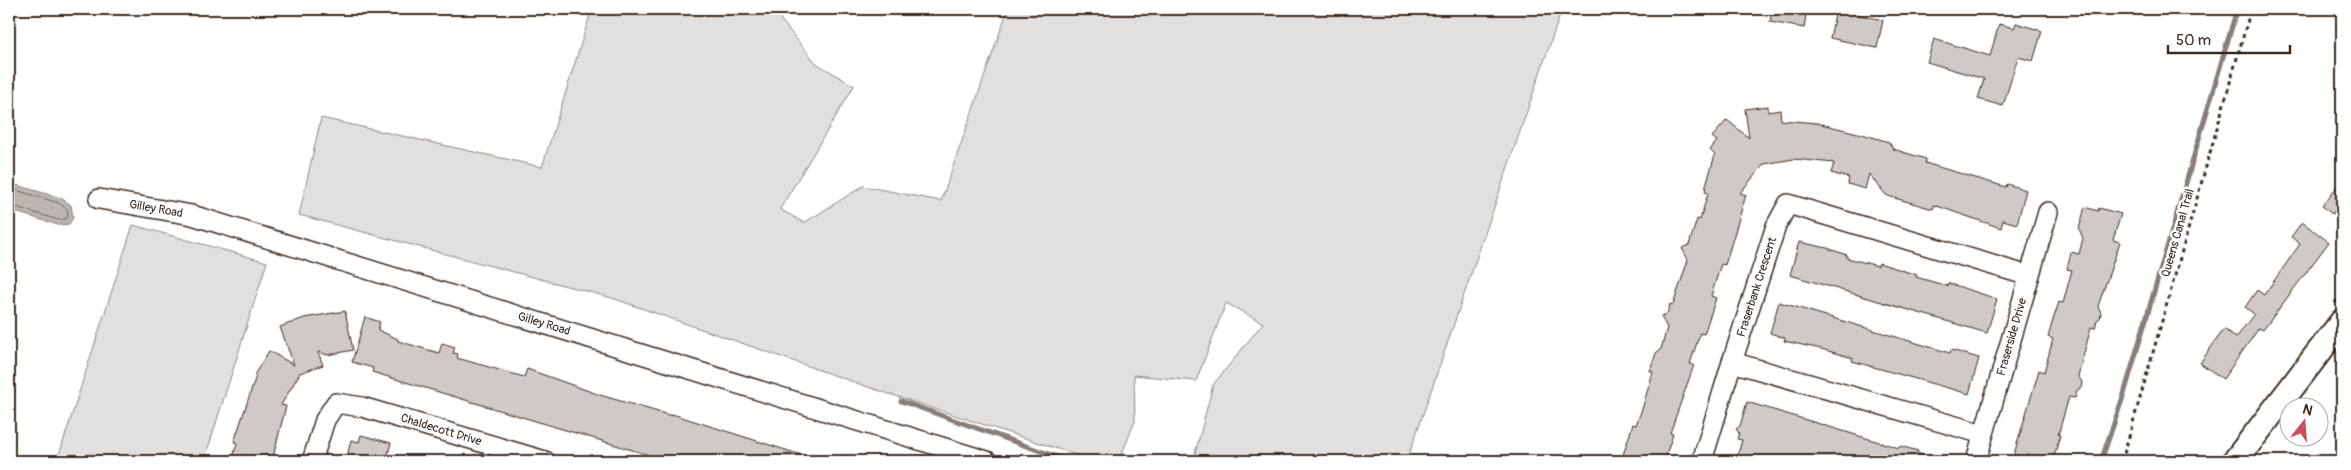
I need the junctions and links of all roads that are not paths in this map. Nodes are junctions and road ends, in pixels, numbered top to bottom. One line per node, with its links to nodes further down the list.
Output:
1 (99, 199): 9 (street, Gilley Road)
2 (2048, 212): 3 (street, Fraserside Drive)
3 (2029, 276): 5 (street, Fraserbank Crescent); 6 (street, Fraserside Drive)
4 (2342, 322): 12 (main road)
5 (1732, 362): 6 (street); 10 (street)
6 (1983, 434): 11 (street, Fraserside Drive)
7 (312, 461): 8 (street, Chaldecott Drive)
8 (545, 461)
9 (987, 461)
10 (1702, 461)
11 (1976, 461)
12 (2235, 461)

